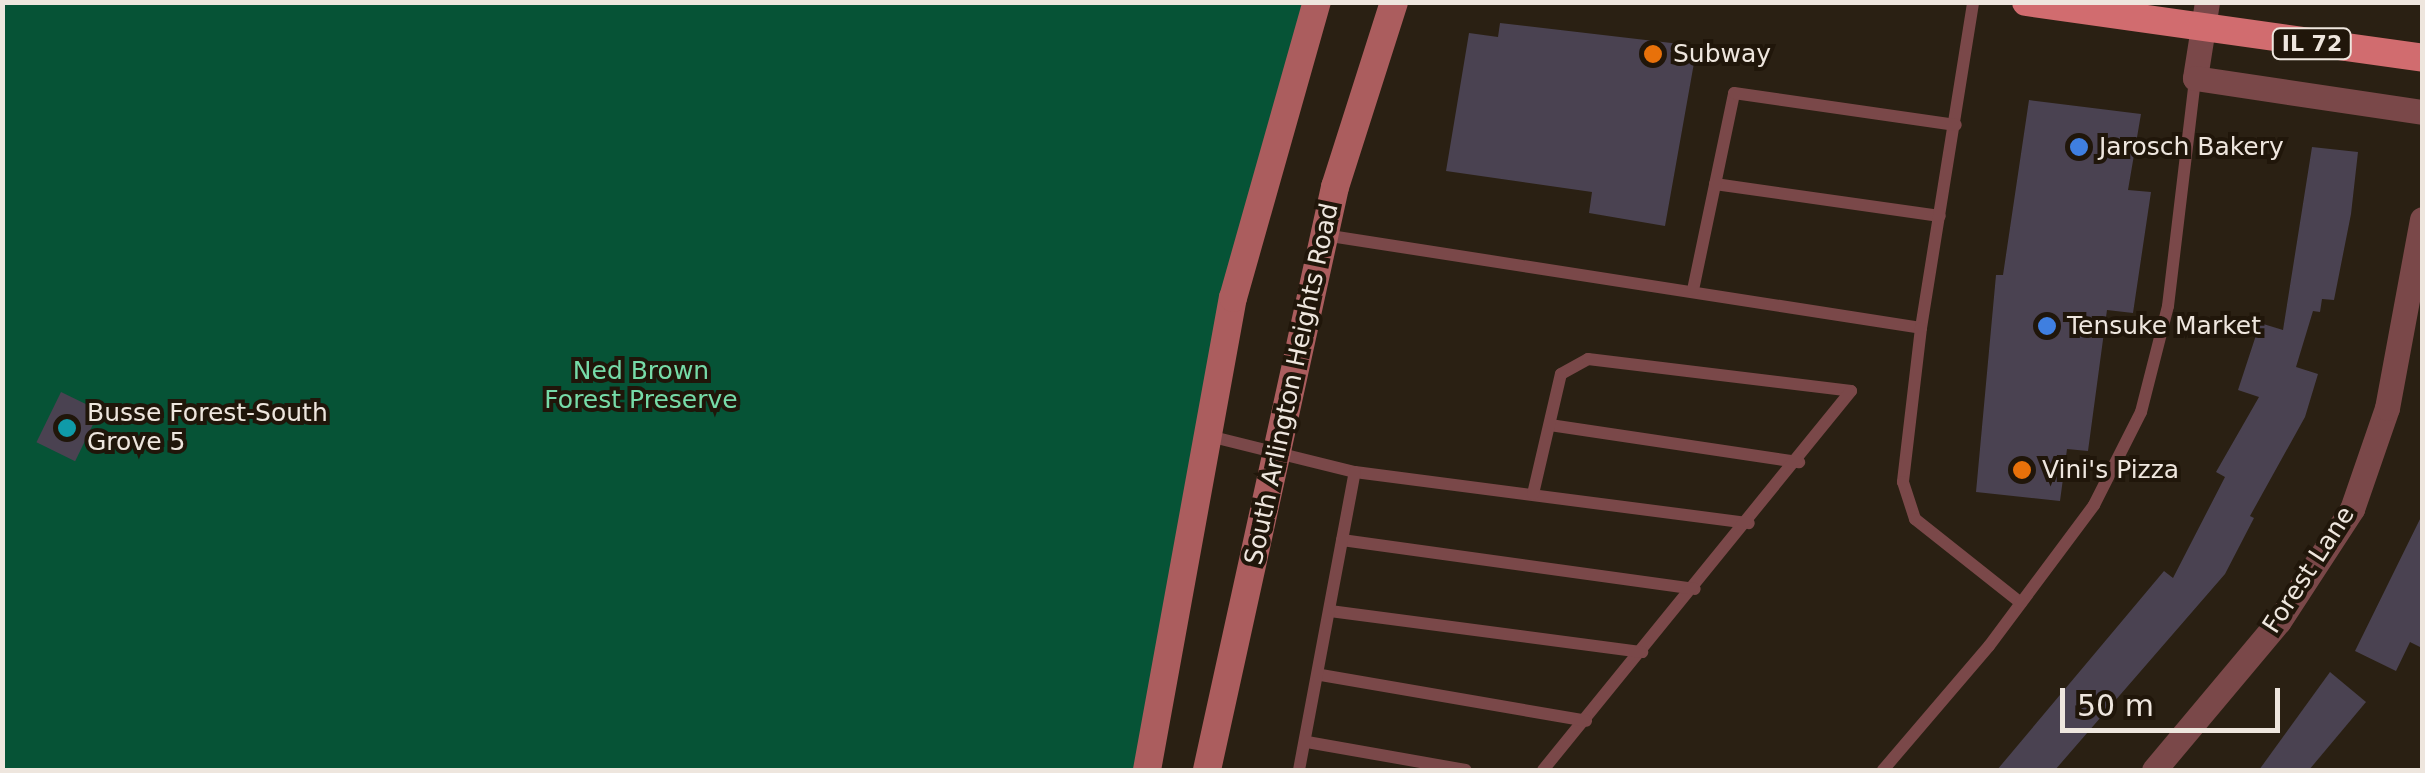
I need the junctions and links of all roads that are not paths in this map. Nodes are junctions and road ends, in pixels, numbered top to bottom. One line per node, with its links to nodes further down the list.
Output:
1 (1317, 2): 17 (main road)
2 (1394, 2): 13 (main road, South Arlington Heights Road)
3 (1974, 2): 9 (lane)
4 (2026, 2): 5 (main road, IL 72)
5 (2205, 16): 6 (main road, IL 72); 7 (street)
6 (2422, 58)
7 (2195, 78): 8 (street); 25 (lane)
8 (2422, 112)
9 (1956, 125): 10 (lane); 11 (lane)
10 (1716, 184): 11 (lane); 14 (lane)
11 (1940, 216): 15 (lane)
12 (2422, 219): 37 (street, Forest Lane)
13 (1324, 235): 14 (lane); 18 (main road, South Arlington Heights Road)
14 (1693, 290): 15 (lane)
15 (1920, 328): 25 (lane)
16 (1550, 425): 19 (lane); 19 (lane); 21 (lane)
17 (1204, 434): 18 (lane); 31 (main road)
18 (1278, 453): 20 (lane); 32 (main road, South Arlington Heights Road)
19 (1799, 462): 22 (lane)
20 (1355, 472): 21 (lane); 23 (lane)
21 (1534, 494): 22 (lane)
22 (1749, 523): 24 (lane)
23 (1342, 540): 24 (lane); 26 (lane)
24 (1694, 589): 27 (lane)
25 (2021, 603): 36 (lane)
26 (1330, 612): 27 (lane); 28 (lane)
27 (1642, 652): 29 (lane)
28 (1320, 675): 29 (lane); 30 (lane)
29 (1586, 721): 35 (lane)
30 (1307, 742): 33 (lane); 34 (lane)
31 (1146, 770)
32 (1206, 770)
33 (1299, 770)
34 (1466, 770)
35 (1543, 770)
36 (1883, 770)
37 (2154, 770)

